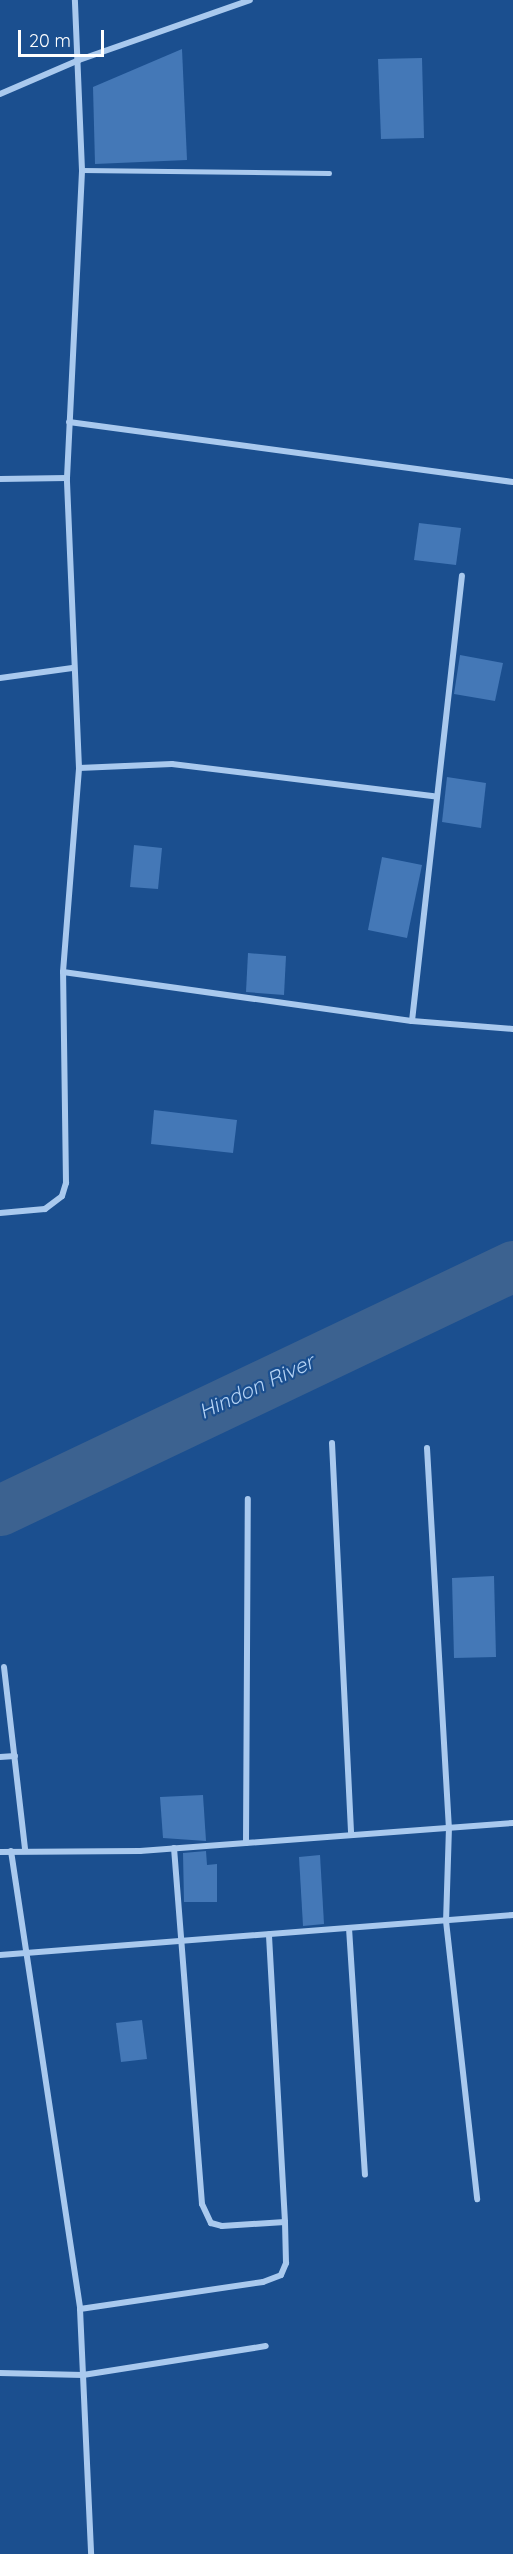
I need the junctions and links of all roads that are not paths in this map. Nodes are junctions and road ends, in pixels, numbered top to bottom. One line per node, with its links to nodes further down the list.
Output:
1 (75, 0): 3 (street)
2 (250, 0): 3 (street)
3 (79, 60): 4 (street); 5 (street)
4 (0, 94)
5 (82, 170): 6 (lane); 7 (street)
6 (329, 173)
7 (69, 422): 8 (street); 10 (street)
8 (67, 478): 9 (street); 12 (street)
9 (0, 479)
10 (513, 482)
11 (462, 576): 15 (street)
12 (72, 668): 13 (street); 14 (street)
13 (0, 678)
14 (79, 768): 15 (street); 16 (street)
15 (434, 796): 17 (street)
16 (63, 972): 17 (street); 19 (street)
17 (412, 1021): 18 (street)
18 (513, 1029)
19 (0, 1213)
20 (332, 1443): 28 (street)
21 (426, 1448): 27 (street)
22 (248, 1499): 29 (street)
23 (4, 1667): 24 (street)
24 (15, 1756): 25 (street); 31 (street)
25 (0, 1757)
26 (513, 1823): 27 (street)
27 (449, 1827): 28 (street); 35 (street)
28 (351, 1834): 29 (street)
29 (246, 1843): 30 (street)
30 (174, 1848): 31 (street); 38 (street)
31 (25, 1849): 32 (street)
32 (11, 1851): 33 (street); 39 (street)
33 (0, 1852)
34 (513, 1915): 35 (street)
35 (446, 1921): 36 (street); 42 (street)
36 (349, 1928): 37 (street); 41 (street)
37 (269, 1934): 38 (street); 43 (street)
38 (184, 1941): 39 (street); 43 (street)
39 (26, 1952): 40 (street); 44 (street)
40 (0, 1955)
41 (365, 2174)
42 (477, 2199)
43 (285, 2222): 44 (street)
44 (80, 2309): 47 (street)
45 (266, 2346): 47 (street)
46 (0, 2373): 47 (street)
47 (83, 2375): 48 (street)
48 (91, 2554)

